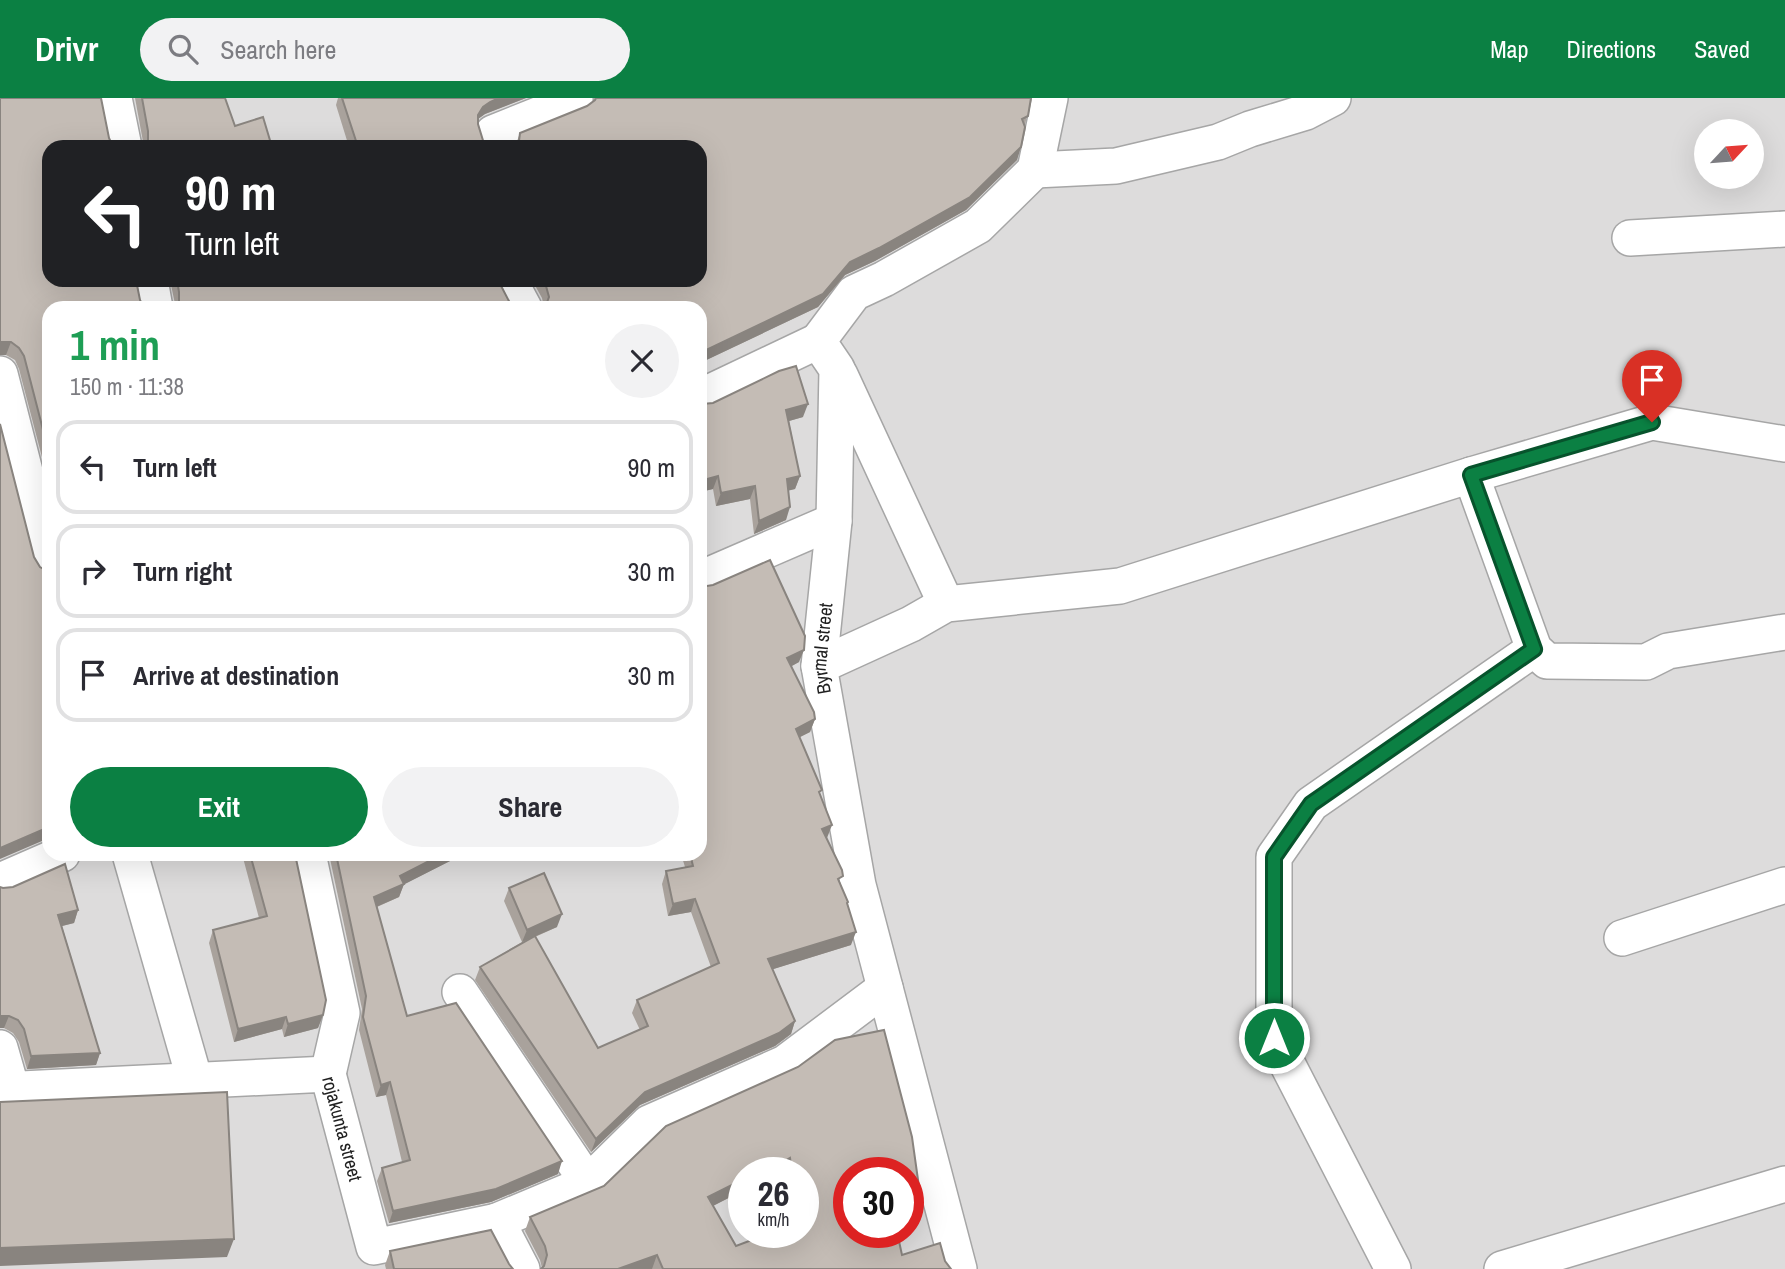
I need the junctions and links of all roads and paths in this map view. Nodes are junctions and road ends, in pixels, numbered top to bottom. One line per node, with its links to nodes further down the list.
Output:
1 (114, 98): 5 (street)
2 (1050, 98): 7 (street)
3 (1333, 98): 7 (street)
4 (575, 100): 6 (street)
5 (123, 140)
6 (495, 140)
7 (1035, 170): 10 (street)
8 (1785, 229): 9 (street)
9 (1630, 238)
10 (828, 355): 12 (street); 15 (street, Byrmal street); 18 (street)
11 (0, 374): 16 (street)
12 (707, 395)
13 (1785, 444): 14 (street)
14 (1471, 475): 18 (street); 20 (street)
15 (834, 522): 17 (street); 21 (street, Byrmal street)
16 (42, 538)
17 (707, 576)
18 (946, 604): 21 (street)
19 (1785, 632): 20 (street)
20 (1534, 649): 39 (street)
21 (819, 666): 28 (street, Byrmal street)
22 (46, 861): 25 (street)
23 (132, 861): 32 (street)
24 (309, 861): 31 (street)
25 (0, 881)
26 (1785, 885): 27 (street)
27 (1622, 938)
28 (885, 988): 34 (street); 38 (street, Byrmal street)
29 (460, 992): 34 (street)
30 (0, 1048): 33 (street)
31 (328, 1074): 32 (street, rojakunta street); 36 (street, rojakunta street)
32 (195, 1081): 33 (street, rojakunta street)
33 (6, 1090)
34 (588, 1183): 36 (street)
35 (1785, 1184): 40 (street)
36 (497, 1221): 37 (street)
37 (522, 1269)
38 (959, 1269)
39 (1393, 1269)
40 (1502, 1269)

